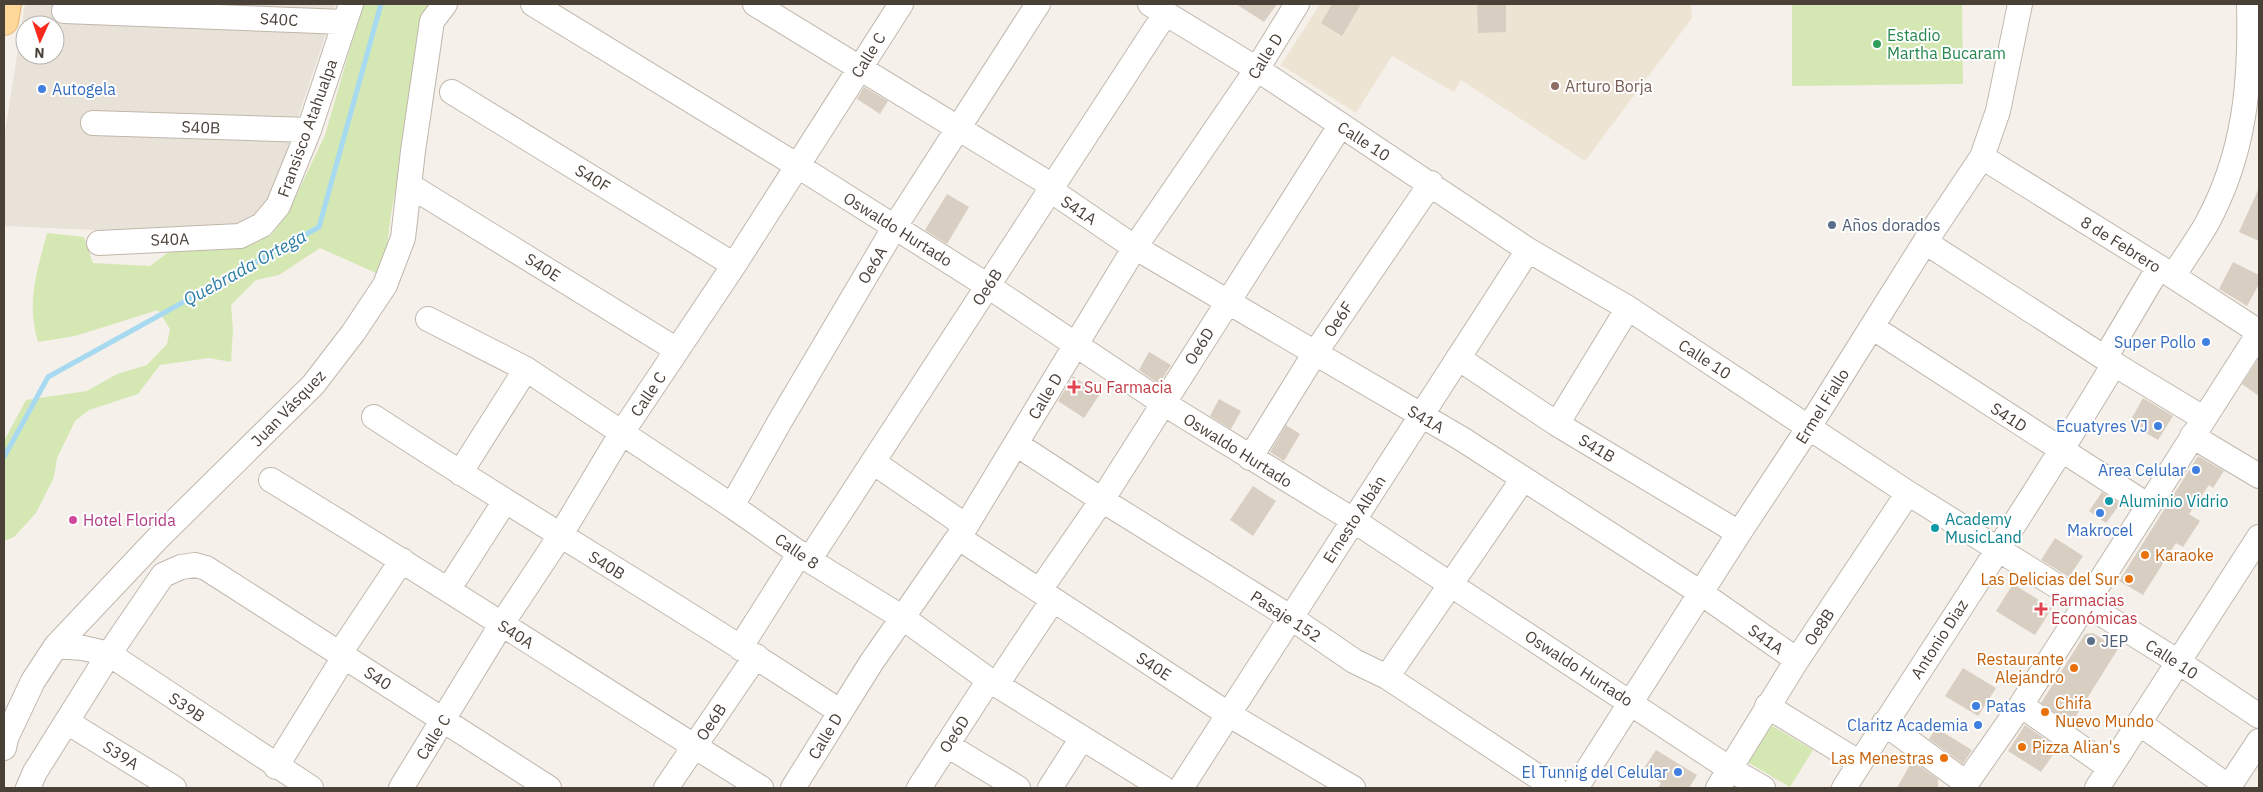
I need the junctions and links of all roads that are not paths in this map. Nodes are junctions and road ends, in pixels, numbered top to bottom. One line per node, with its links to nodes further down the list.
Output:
1 (7, 4): 13 (main road)
2 (445, 4): 24 (street, Juan Vásquez)
3 (533, 4): 22 (street, Oswaldo Hurtado)
4 (755, 4): 14 (street, S41A)
5 (901, 4): 14 (street, Calle C)
6 (1038, 4): 19 (street, Oe6A)
7 (1297, 4): 15 (street, Calle D)
8 (2020, 4): 21 (street, Ermel Fiallo)
9 (2249, 4): 33 (street)
10 (1158, 9): 15 (street, Calle 10); 25 (street, Oe6B)
11 (64, 10): 12 (street, S40C)
12 (348, 13): 20 (street, Fransisco Atahualpa)
13 (4, 21)
14 (860, 68): 19 (street, S41A); 22 (street, Calle C)
15 (1257, 69): 18 (street, Calle 10); 30 (street, Calle D)
16 (452, 92): 32 (street, S40F)
17 (93, 123): 20 (street, S40B)
18 (1340, 126): 23 (street, Calle 10); 35 (street, Oe6D)
19 (958, 127): 25 (street, S41A); 26 (street, Oe6A)
20 (309, 130): 27 (street, Fransisco Atahualpa)
21 (1982, 157): 29 (street, Ermel Fiallo); 33 (street, 8 de Febrero)
22 (798, 166): 26 (street, Oswaldo Hurtado); 32 (street, Calle C)
23 (1431, 183): 31 (street, Calle 10); 42 (street, Oe6F)
24 (409, 185): 41 (street, S40E); 82 (street, Juan Vásquez)
25 (1050, 187): 30 (street, S41A); 34 (street, Oe6B)
26 (894, 228): 34 (street, Oswaldo Hurtado); 65 (street, Oe6A)
27 (240, 236): 28 (street, S40A)
28 (99, 242)
29 (1925, 242): 38 (street, Ermel Fiallo); 44 (street)
30 (1135, 247): 35 (street, S41A); 40 (street, Calle D)
31 (1528, 250): 36 (street, Calle 10); 43 (street, Ernesto Albán)
32 (734, 265): 41 (street, Calle C)
33 (2166, 271): 39 (street, 8 de Febrero); 44 (street, Antonio Diaz)
34 (988, 286): 40 (street, Oswaldo Hurtado); 56 (street, Oe6B)
35 (1227, 302): 42 (street, S41A); 46 (street, Oe6D)
36 (1628, 308): 49 (street); 50 (street, Calle 10)
37 (428, 320): 45 (street, Calle 8)
38 (1872, 327): 50 (street, Ermel Fiallo); 54 (street, S41D)
39 (2259, 333): 51 (street)
40 (1076, 344): 46 (street, Oswaldo Hurtado); 53 (street, Calle D)
41 (677, 350): 52 (street, Calle C)
42 (1315, 353): 48 (street, S41A); 55 (street, Oe6F)
43 (1458, 358): 48 (street, Ernesto Albán); 49 (street, S41B)
44 (2110, 361): 51 (street); 54 (street, Antonio Diaz)
45 (526, 369): 52 (street, Calle 8); 57 (street)
46 (1163, 403): 55 (street, Oswaldo Hurtado); 62 (street, Oe6D)
47 (374, 417): 57 (street, S40B)
48 (1421, 417): 59 (street, S41A); 66 (street, Ernesto Albán)
49 (1557, 424): 68 (street, S41B)
50 (1809, 427): 61 (street, Calle 10); 68 (street, Ermel Fiallo)
51 (2198, 427): 58 (street); 64 (street)
52 (621, 434): 65 (street, Calle 8); 69 (street, Calle C)
53 (1016, 444): 62 (street, Pasaje 152); 67 (street, Calle D)
54 (2062, 452): 64 (street, S41D); 71 (street, Antonio Diaz)
55 (1250, 458): 66 (street, Oswaldo Hurtado)
56 (873, 462): 67 (street, S40E); 72 (street, Oe6B)
57 (460, 473): 63 (street, S40B)
58 (2259, 476)
59 (1523, 479): 74 (street); 76 (street, S41A)
60 (271, 480): 73 (street, S40A)
61 (1908, 493): 71 (street, Calle 10); 86 (street, Oe8B)
62 (1102, 500): 77 (street, Oe6D); 79 (street, Pasaje 152)
63 (505, 501): 69 (street, S40B); 75 (street)
64 (2147, 505): 78 (street)
65 (732, 506): 72 (street, Calle 8)
66 (1353, 520): 74 (street, Oswaldo Hurtado); 79 (street, Ernesto Albán)
67 (963, 532): 77 (street, S40E); 80 (street, Calle D)
68 (1739, 533): 76 (street, Ermel Fiallo)
69 (560, 536): 81 (street, Calle C); 83 (street, S40B)
70 (2259, 537): 87 (street)
71 (1998, 550): 78 (street, Calle 10); 99 (street, Antonio Diaz)
72 (804, 557): 80 (street, Calle 8); 83 (street, Oe6B)
73 (402, 560): 75 (street, S40A); 85 (street)
74 (1450, 584): 88 (street); 90 (street, Oswaldo Hurtado)
75 (448, 590): 81 (street, S40A)
76 (1700, 594): 86 (street, S41A); 90 (street, Ermel Fiallo)
77 (1046, 595): 89 (street, Oe6D); 94 (street, S40E)
78 (2084, 603): 87 (street, Calle 10); 91 (street)
79 (1290, 617): 88 (street, Pasaje 152); 94 (street, Ernesto Albán)
80 (902, 618): 89 (street, Calle 8); 93 (street, Calle D)
81 (501, 625): 96 (street, Calle C); 103 (street, S40A)
82 (56, 646): 84 (street, S39B); 104 (street, Juan Vásquez)
83 (748, 652): 93 (street, S40B); 103 (street, Oe6B)
84 (109, 654): 85 (street, S40); 97 (street); 106 (street, S39B)
85 (342, 655): 96 (street, S40); 106 (street)
86 (1797, 660): 92 (street, Oe8B)
87 (2180, 663): 95 (street, Calle 10); 98 (street)
88 (1387, 677): 124 (street, Pasaje 152)
89 (993, 682): 100 (street, Calle 8); 102 (street, Oe6D)
90 (1632, 703): 108 (street, Oswaldo Hurtado); 125 (street, Ermel Fiallo)
91 (2021, 705): 107 (street); 110 (street)
92 (1768, 706): 105 (street); 108 (street, Oe8B)
93 (840, 711): 117 (street, Calle D)
94 (1228, 714): 122 (street, Ernesto Albán); 123 (street, S40E)
95 (2259, 716)
96 (444, 721): 109 (street, S40); 114 (street, Calle C)
97 (68, 722): 111 (street); 112 (street, S39A)
98 (2139, 723): 107 (street); 129 (street)
99 (1884, 724): 105 (street, Antonio Diaz); 110 (street)
100 (1082, 738): 120 (street); 121 (street, Calle 8)
101 (2259, 741): 129 (street)
102 (947, 745): 118 (street, Oe6D); 119 (street)
103 (695, 747): 115 (street, Oe6B); 116 (street, S40A)
104 (4, 748)
105 (1860, 763): 127 (street, Antonio Diaz)
106 (276, 767): 113 (street, S39B)
107 (2110, 768): 128 (street)
108 (1724, 779): 126 (street, Oswaldo Hurtado)
109 (541, 786)
110 (1965, 786)
111 (28, 788)
112 (174, 788)
113 (311, 788)
114 (401, 788)
115 (666, 788)
116 (761, 788)
117 (793, 788)
118 (919, 788)
119 (1018, 788)
120 (1050, 788)
121 (1163, 788)
122 (1181, 788)
123 (1353, 788)
124 (1555, 788)
125 (1576, 788)
126 (1763, 788)
127 (1844, 788)
128 (2097, 788)
129 (2229, 788)

